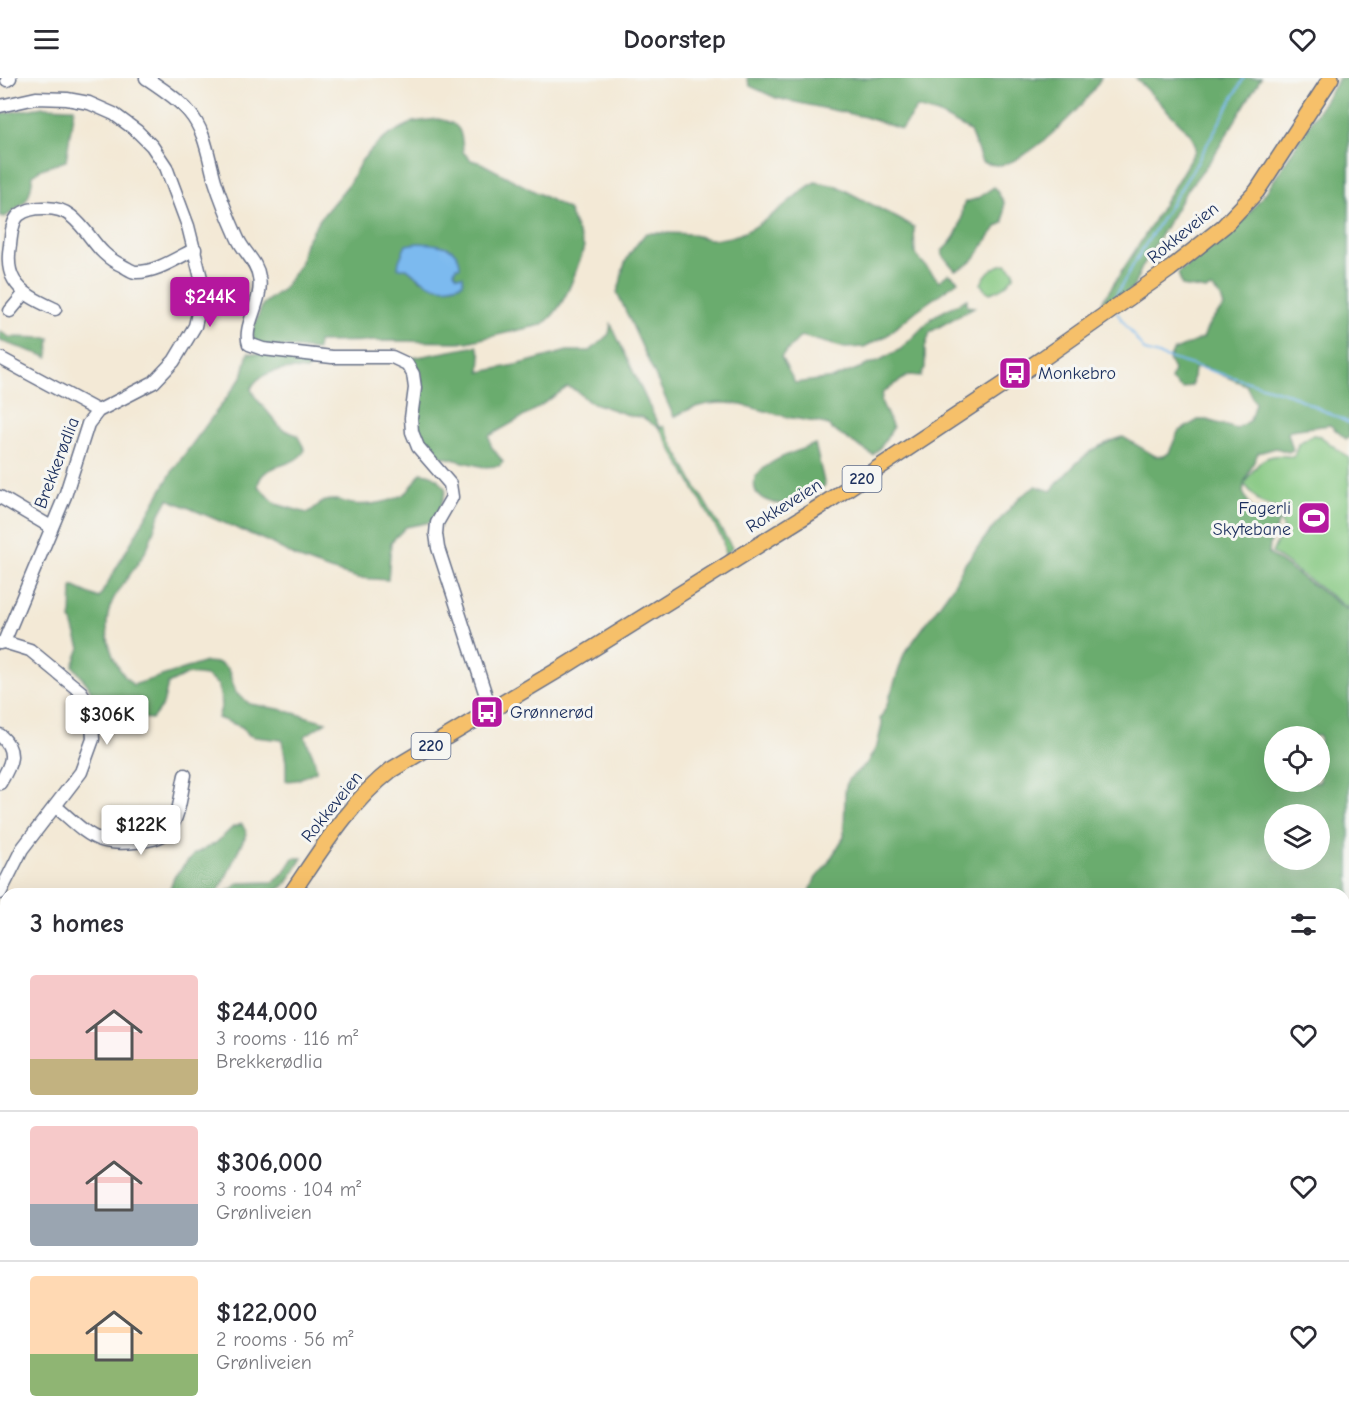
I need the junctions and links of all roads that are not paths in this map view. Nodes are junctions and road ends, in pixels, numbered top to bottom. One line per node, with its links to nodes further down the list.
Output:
1 (146, 78): 13 (street)
2 (1331, 78): 13 (main road, Rokkeveien / 220)
3 (0, 106): 4 (street, Brekkerødlia)
4 (195, 249): 5 (street); 9 (street, Brekkerødlia)
5 (25, 293): 6 (street); 7 (street)
6 (55, 309)
7 (10, 311)
8 (0, 358): 9 (street, Brekkerødlia)
9 (98, 411): 11 (street, Brekkerødlia)
10 (0, 497): 11 (street, Brekkerødlia)
11 (51, 527): 12 (street, Brekkerødlia)
12 (2, 642): 17 (street)
13 (491, 711): 19 (main road, Rokkeveien / 220)
14 (0, 735): 16 (street)
15 (185, 776): 17 (street)
16 (0, 783)
17 (56, 807): 18 (street)
18 (2, 888)
19 (295, 888)

